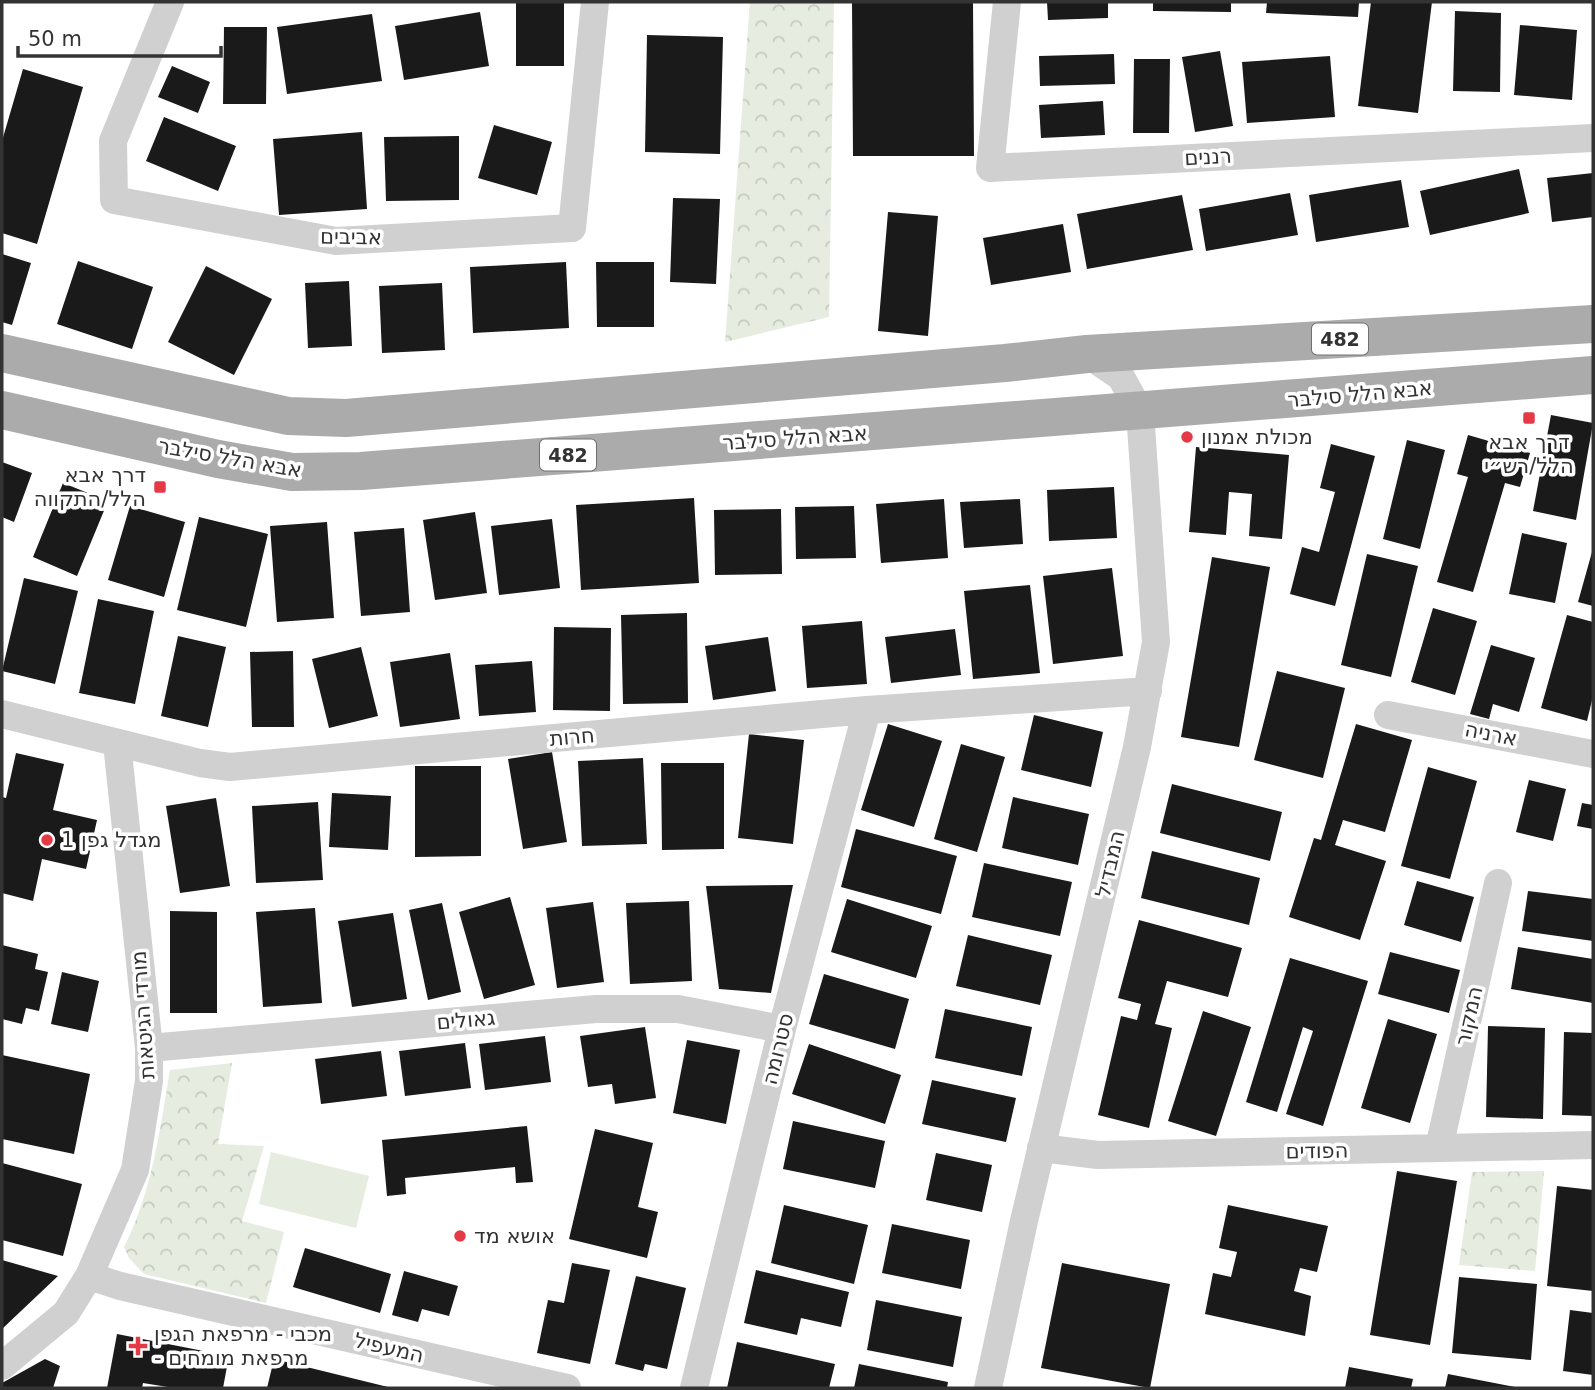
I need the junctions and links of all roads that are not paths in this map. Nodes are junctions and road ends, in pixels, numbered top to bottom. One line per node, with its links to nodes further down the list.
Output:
1 (170, 2): 2 (street, אביבים)
2 (595, 2)
3 (1007, 2): 4 (street, רננים)
4 (1593, 138)
5 (1593, 324): 7 (main road, 482)
6 (2, 353): 7 (main road, 482)
7 (1087, 354): 10 (street, המבדיל)
8 (1593, 374): 10 (main road, אבא הלל סילבר / 482)
9 (2, 410): 10 (main road, אבא הלל סילבר / 482)
10 (1140, 411): 11 (street, המבדיל)
11 (1148, 691): 12 (street, חרות); 21 (street, המבדיל)
12 (867, 710): 15 (street, חרות); 18 (street, סטרומה)
13 (2, 714): 15 (street, חרות)
14 (1388, 715): 16 (street, ארניה)
15 (117, 743): 19 (street, מורדי הגיטאות)
16 (1593, 754)
17 (1498, 883): 22 (street, המקור)
18 (782, 1029): 19 (street, גאולים); 26 (street, סטרומה)
19 (149, 1048): 23 (street, מורדי הגיטאות)
20 (1593, 1145): 22 (street, הפודים)
21 (1041, 1148): 22 (street, הפודים); 27 (street, המבדיל)
22 (1439, 1148)
23 (89, 1276): 24 (street, מורדי הגיטאות); 25 (street, המעפיל)
24 (2, 1366)
25 (567, 1388)
26 (694, 1388)
27 (988, 1388)

